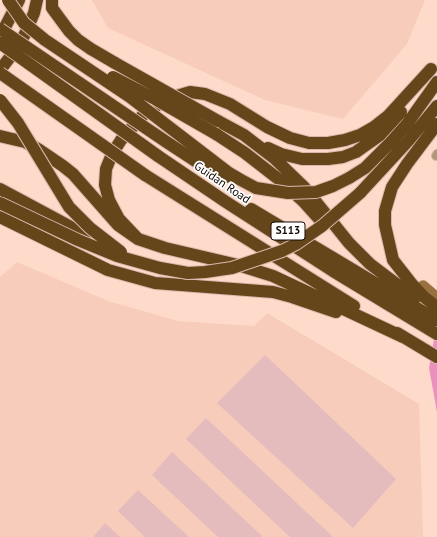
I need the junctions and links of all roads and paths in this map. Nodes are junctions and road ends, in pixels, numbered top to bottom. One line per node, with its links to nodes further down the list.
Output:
1 (8, 0): 8 (highway, bridge)
2 (19, 0): 6 (highway)
3 (37, 0): 10 (highway)
4 (52, 0): 16 (highway, bridge)
5 (0, 29): 18 (highway, bridge)
6 (0, 37)
7 (0, 43): 26 (highway, Guidan Road, bridge)
8 (76, 59): 18 (highway, bridge); 24 (highway, bridge)
9 (434, 65): 16 (highway); 22 (highway)
10 (0, 70)
11 (0, 73): 31 (highway, bridge)
12 (437, 82): 18 (highway, bridge)
13 (0, 100): 23 (highway, bridge)
14 (437, 106): 23 (highway, bridge)
15 (437, 124): 26 (highway)
16 (244, 135): 24 (highway)
17 (0, 136): 22 (highway)
18 (256, 188)
19 (0, 189): 23 (highway, bridge)
20 (0, 203): 23 (highway, bridge)
21 (0, 217): 31 (highway)
22 (138, 239): 31 (highway)
23 (135, 262)
24 (370, 264): 26 (highway)
25 (437, 298): 26 (main road)
26 (420, 302): 27 (highway); 28 (highway); 29 (highway); 30 (highway, Guidan Road)
27 (437, 307)
28 (437, 313)
29 (437, 320)
30 (437, 334)
31 (403, 337): 32 (highway)
32 (437, 357)

